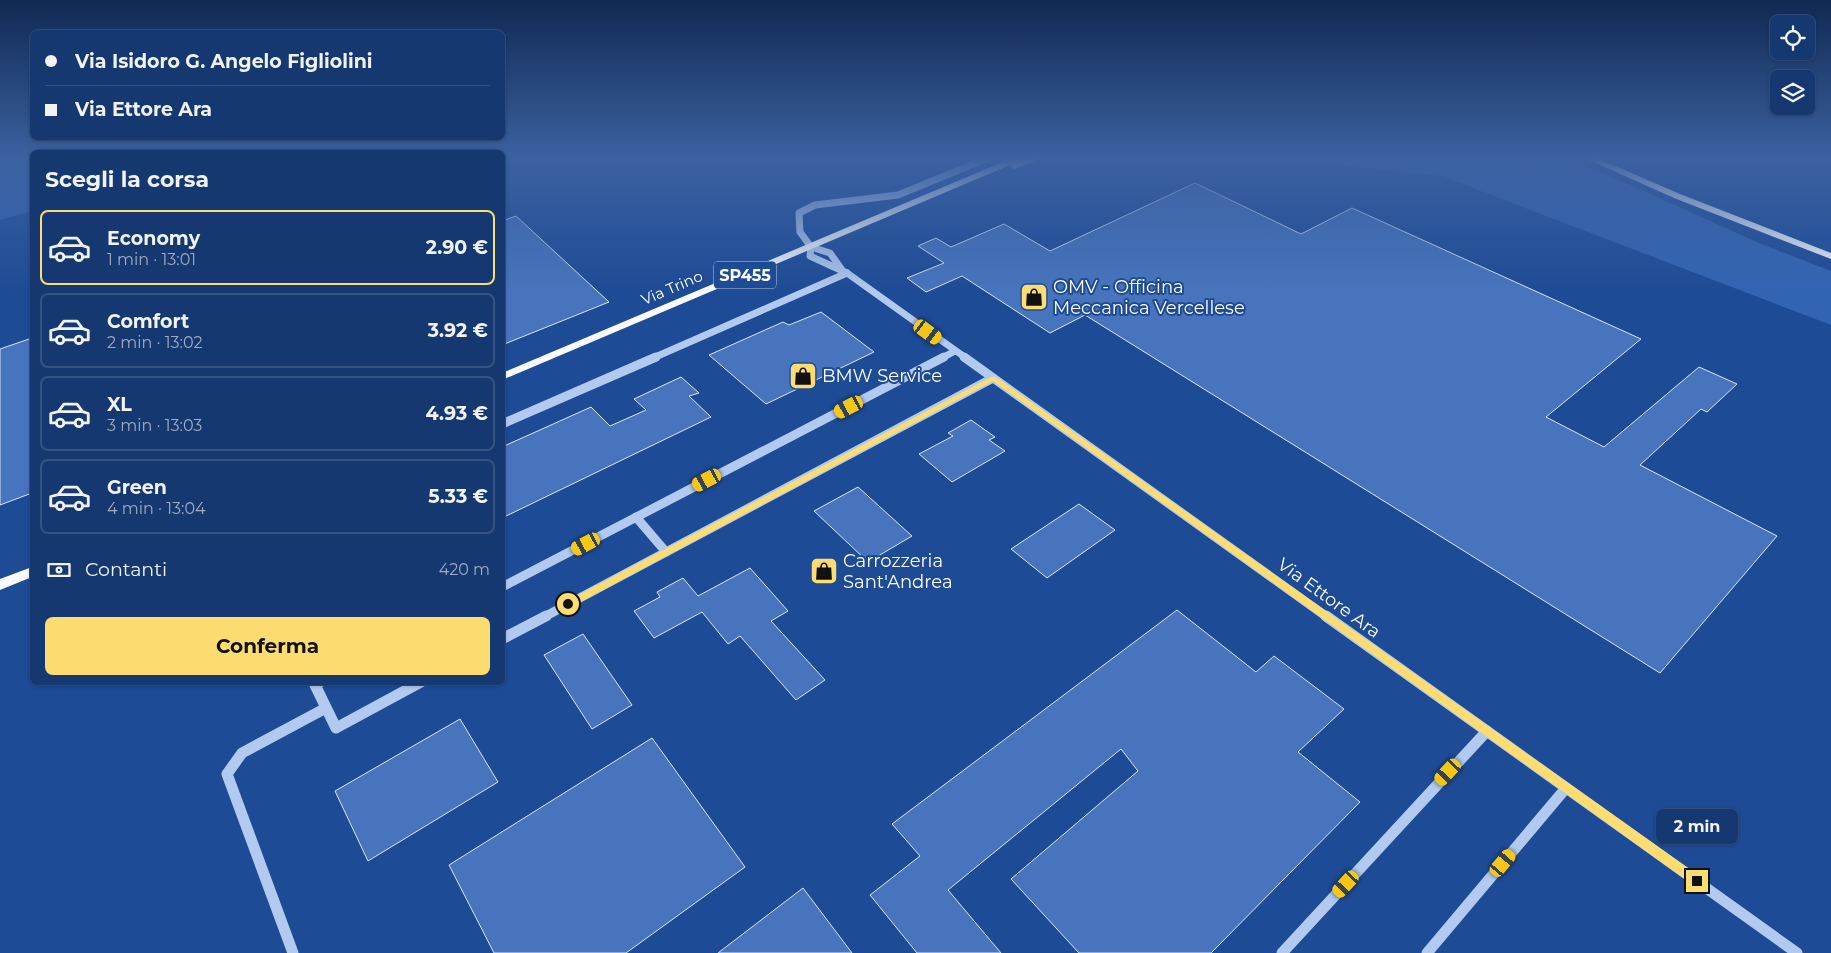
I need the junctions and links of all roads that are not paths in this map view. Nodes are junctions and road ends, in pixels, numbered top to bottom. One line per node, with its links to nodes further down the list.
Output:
1 (843, 202): 4 (street)
2 (915, 202): 4 (main road, Via Trino / SP455)
3 (1694, 202): 5 (main road)
4 (811, 247): 6 (street, Via Ettore Ara); 6 (street, Via Ettore Ara); 8 (main road, Via Trino / SP455)
5 (1831, 256)
6 (845, 271): 7 (street, Via Ettore Ara); 10 (street)
7 (955, 351): 9 (street, Via Ettore Ara); 11 (street)
8 (505, 376)
9 (993, 378): 12 (street); 20 (street, Via Ettore Ara)
10 (505, 423)
11 (636, 518): 12 (street); 14 (street)
12 (666, 552): 16 (street)
13 (30, 573): 15 (main road)
14 (505, 585)
15 (0, 586)
16 (505, 637)
17 (315, 685): 19 (street)
18 (415, 685): 19 (street)
19 (326, 708): 22 (street)
20 (1487, 731): 21 (street, Via Ettore Ara); 23 (street)
21 (1566, 788): 24 (street); 25 (street, Via Ettore Ara)
22 (293, 953)
23 (1282, 953)
24 (1427, 953)
25 (1797, 953)

